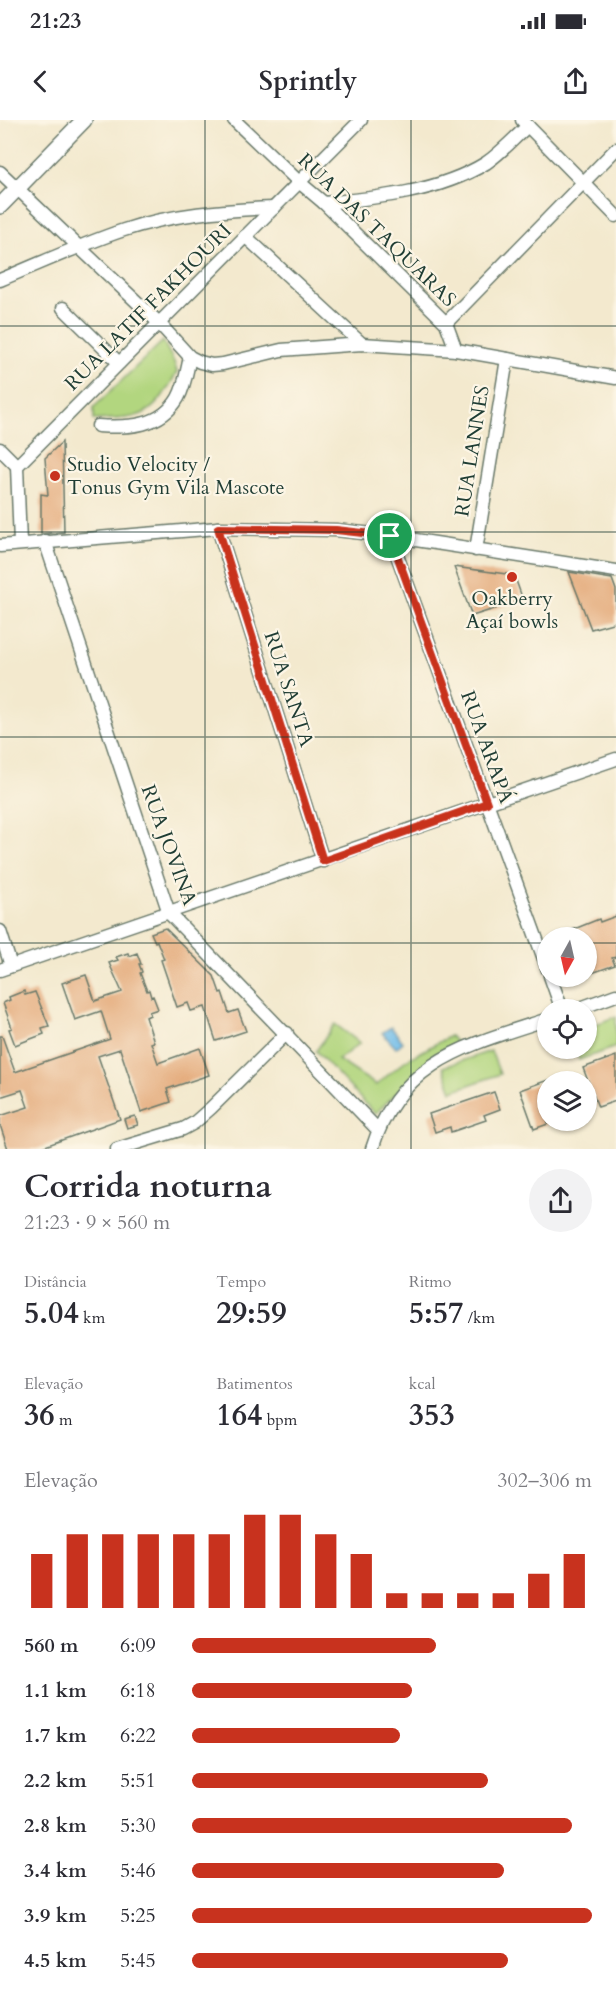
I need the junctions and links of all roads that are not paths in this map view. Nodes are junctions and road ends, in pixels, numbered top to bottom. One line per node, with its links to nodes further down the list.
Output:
1 (84, 120): 9 (street)
2 (234, 120): 7 (street, RUA DAS TAQUARAS)
3 (361, 120): 7 (street, RUA LATIF FAKHOURI)
4 (525, 123): 8 (street); 10 (street)
5 (616, 149): 8 (street)
6 (0, 172): 9 (street)
7 (299, 182): 10 (street, RUA DAS TAQUARAS); 12 (street, RUA LATIF FAKHOURI)
8 (582, 183): 13 (street); 19 (street)
9 (17, 189): 11 (street); 15 (street)
10 (324, 203): 19 (street, RUA DAS TAQUARAS)
11 (0, 206)
12 (273, 208): 14 (street, RUA LATIF FAKHOURI); 15 (street)
13 (616, 216)
14 (245, 236): 18 (street, RUA LATIF FAKHOURI); 20 (street)
15 (80, 247): 16 (street); 18 (street)
16 (0, 280)
17 (63, 308): 24 (street)
18 (159, 322): 22 (street); 24 (street, RUA LATIF FAKHOURI)
19 (446, 323): 21 (street, RUA DAS TAQUARAS)
20 (362, 344): 21 (street); 22 (street)
21 (456, 350): 23 (street)
22 (190, 357): 26 (street)
23 (507, 359): 25 (street); 34 (street, RUA LANNES)
24 (119, 363): 28 (street, RUA LATIF FAKHOURI)
25 (616, 378)
26 (98, 426)
27 (0, 449): 28 (street)
28 (17, 466): 32 (street)
29 (218, 528): 30 (street); 31 (street); 38 (street, RUA SANTA)
30 (390, 536): 34 (street); 37 (street, RUA ARAPÁ)
31 (45, 541): 32 (street); 39 (street, RUA JOVINA)
32 (20, 543): 33 (street)
33 (0, 546)
34 (476, 550): 35 (street)
35 (616, 571)
36 (616, 759): 37 (street)
37 (487, 803): 38 (street); 41 (street, RUA ARAPÁ)
38 (323, 861): 39 (street)
39 (169, 913): 42 (street); 46 (street, RUA JOVINA)
40 (0, 932): 42 (street)
41 (537, 940)
42 (6, 968)
43 (616, 995): 44 (street)
44 (597, 1002)
45 (537, 1023): 47 (street)
46 (286, 1034): 47 (street, RUA JOVINA); 48 (street)
47 (378, 1130): 49 (street)
48 (117, 1149)
49 (372, 1149)

